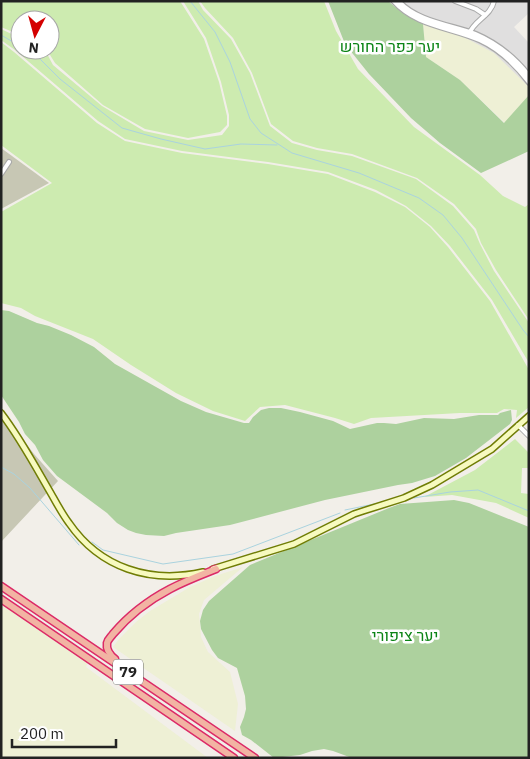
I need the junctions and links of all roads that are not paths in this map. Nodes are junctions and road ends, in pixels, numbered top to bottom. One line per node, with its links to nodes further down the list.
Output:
1 (394, 1): 6 (street)
2 (398, 1): 6 (street)
3 (455, 1): 5 (street)
4 (494, 1): 5 (street)
5 (485, 15): 6 (street)
6 (469, 34): 7 (street); 8 (street)
7 (529, 76)
8 (529, 82)
9 (9, 162): 10 (street)
10 (1, 174)
11 (1, 413): 15 (main road)
12 (529, 416): 13 (main road)
13 (518, 425): 14 (street); 15 (main road)
14 (529, 436)
15 (216, 569): 18 (highway)
16 (1, 586): 18 (highway, 79)
17 (1, 599): 19 (highway, 79)
18 (162, 695): 20 (highway, 79)
19 (234, 758)
20 (255, 758)

